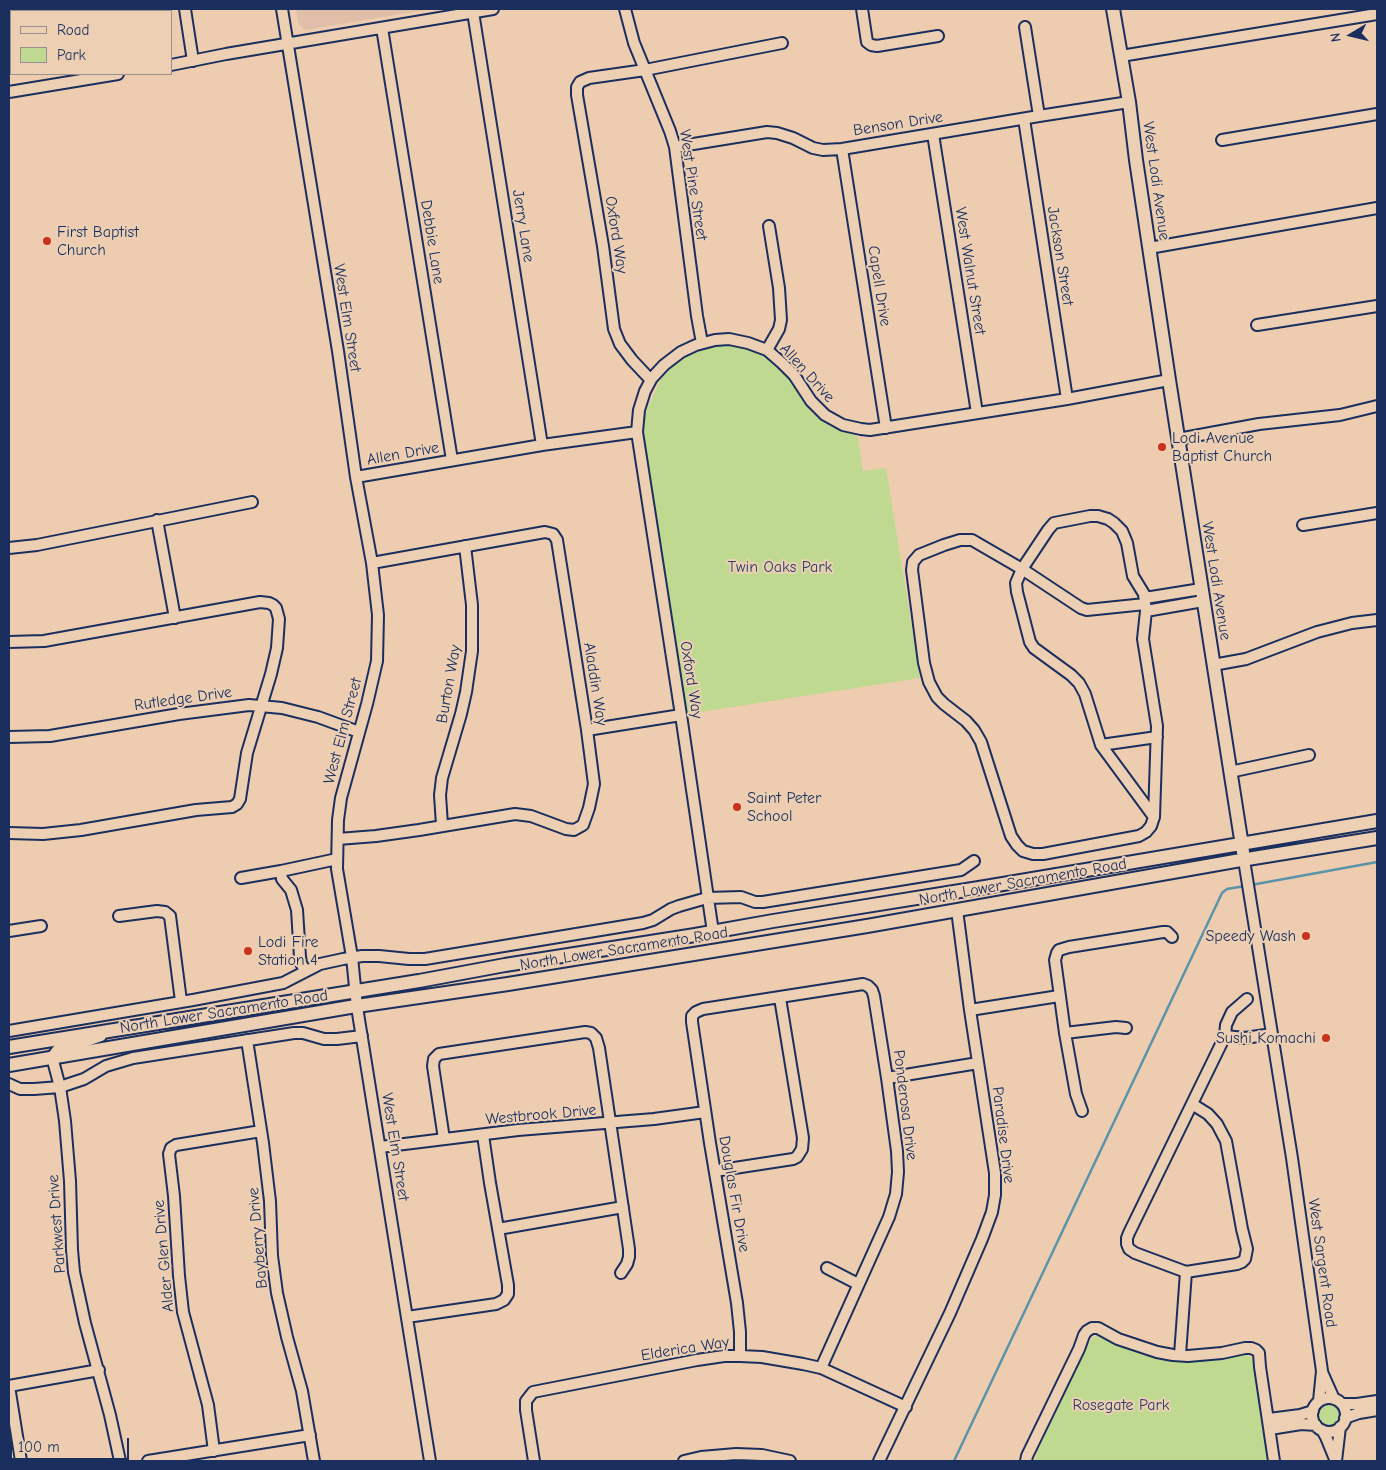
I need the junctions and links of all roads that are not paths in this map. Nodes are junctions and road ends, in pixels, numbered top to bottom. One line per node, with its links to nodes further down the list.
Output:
1 (185, 9): 15 (street)
2 (282, 9): 13 (street, West Elm Street)
3 (493, 9): 7 (street)
4 (625, 9): 17 (street, West Pine Street)
5 (862, 9): 11 (street)
6 (1113, 9): 14 (main road, West Lodi Avenue)
7 (473, 12): 10 (street); 43 (street, Jerry Lane)
8 (1377, 14): 14 (street)
9 (1025, 27): 22 (street)
10 (382, 28): 13 (street); 44 (street, Debbie Lane)
11 (938, 36)
12 (782, 42): 17 (street)
13 (287, 44): 15 (street); 45 (street, West Elm Street)
14 (1121, 56): 20 (main road, West Lodi Avenue)
15 (193, 61): 16 (street)
16 (172, 65)
17 (645, 70): 26 (street, West Pine Street); 35 (street, Oxford Way)
18 (99, 75): 19 (street)
19 (9, 92)
20 (1129, 102): 22 (street, Benson Drive); 30 (main road, West Lodi Avenue)
21 (1377, 114): 25 (street)
22 (1039, 116): 23 (street, Benson Drive)
23 (1024, 119): 24 (street, Benson Drive); 37 (street, Jackson Street)
24 (933, 134): 27 (street, Benson Drive); 39 (street, West Walnut Street)
25 (1222, 140)
26 (675, 147): 27 (street, Benson Drive); 33 (street, West Pine Street)
27 (842, 149): 40 (street, Capell Drive)
28 (1377, 208): 30 (street)
29 (769, 226): 34 (street)
30 (1149, 248): 36 (main road, West Lodi Avenue)
31 (1377, 306): 32 (street)
32 (1257, 326)
33 (702, 343): 34 (street, Allen Drive); 35 (street, Allen Drive)
34 (767, 350): 40 (street, Allen Drive)
35 (652, 378): 41 (street, Allen Drive)
36 (1169, 380): 37 (street, Allen Drive); 42 (main road, West Lodi Avenue)
37 (1067, 398): 39 (street, Allen Drive)
38 (1377, 406): 42 (street)
39 (977, 413): 40 (street, Allen Drive)
40 (886, 428)
41 (637, 432): 43 (street, Allen Drive); 61 (street, Oxford Way)
42 (1178, 439): 54 (main road, West Lodi Avenue)
43 (542, 445): 44 (street, Allen Drive)
44 (452, 460): 45 (street, Allen Drive)
45 (356, 477): 52 (street, West Elm Street)
46 (252, 502): 48 (street)
47 (1377, 514): 49 (street)
48 (157, 520): 51 (street); 56 (street)
49 (1303, 525)
50 (464, 546): 52 (street); 62 (street, Aladdin Way); 71 (street, Burton Way)
51 (9, 548)
52 (372, 563): 63 (street, West Elm Street)
53 (1022, 569): 55 (street); 55 (street); 66 (street); 69 (street)
54 (1202, 595): 55 (street); 59 (main road, West Lodi Avenue)
55 (1145, 604): 65 (street)
56 (175, 618): 58 (street); 60 (street)
57 (1377, 620): 59 (street)
58 (9, 642)
59 (1213, 665): 68 (main road, West Lodi Avenue)
60 (262, 705): 63 (street, Rutledge Drive); 64 (street, Rutledge Drive); 72 (street)
61 (682, 715): 62 (street); 82 (street, Oxford Way)
62 (587, 730): 71 (street, Aladdin Way)
63 (359, 732): 74 (street, West Elm Street)
64 (9, 736)
65 (1157, 736): 66 (street); 69 (street)
66 (1101, 745): 69 (street)
67 (1309, 755): 68 (street)
68 (1230, 772): 75 (main road, West Lodi Avenue)
69 (1154, 817)
70 (1377, 821): 75 (main road, North Lower Sacramento Road)
71 (442, 826): 74 (street)
72 (9, 833)
73 (1377, 838): 77 (main road, North Lower Sacramento Road)
74 (338, 839): 76 (street, West Elm Street)
75 (1241, 844): 77 (main road, West Lodi Avenue); 81 (main road, North Lower Sacramento Road)
76 (338, 860): 79 (street); 89 (street, West Elm Street)
77 (1244, 860): 83 (main road, North Lower Sacramento Road); 103 (street, West Lodi Avenue)
78 (974, 861): 82 (street)
79 (281, 870): 80 (street); 91 (street)
80 (241, 878)
81 (985, 887): 83 (main road); 87 (main road, North Lower Sacramento Road)
82 (707, 898): 87 (street, Oxford Way); 89 (street)
83 (956, 910): 90 (main road, North Lower Sacramento Road); 98 (street, Paradise Drive)
84 (119, 916): 96 (street)
85 (41, 926): 86 (street)
86 (9, 931)
87 (712, 932): 90 (main road); 92 (main road, North Lower Sacramento Road)
88 (1172, 937): 93 (street)
89 (352, 958): 91 (street); 92 (street, West Elm Street)
90 (637, 963): 97 (main road, North Lower Sacramento Road)
91 (305, 971): 96 (street)
92 (356, 992): 97 (street, West Elm Street); 99 (main road, North Lower Sacramento Road)
93 (1059, 996): 98 (street); 102 (street)
94 (780, 998): 111 (street, Ponderosa Drive); 116 (street, Douglas Fir Drive); 123 (street)
95 (1247, 999): 105 (street)
96 (181, 1001): 101 (street)
97 (357, 1006): 104 (street, West Elm Street); 108 (main road, North Lower Sacramento Road)
98 (970, 1010): 109 (street, Paradise Drive)
99 (122, 1028): 107 (main road, North Lower Sacramento Road); 108 (street)
100 (1126, 1028): 102 (street)
101 (9, 1030)
102 (1065, 1033): 115 (street)
103 (1272, 1034): 105 (street); 122 (street, West Lodi Avenue)
104 (362, 1036): 106 (street); 121 (street, West Elm Street)
105 (1225, 1036): 114 (street)
106 (247, 1040): 113 (street); 118 (street, Bayberry Drive)
107 (9, 1048)
108 (52, 1057): 110 (main road, North Lower Sacramento Road); 113 (street, Parkwest Drive)
109 (978, 1063): 111 (street); 140 (street, Paradise Drive)
110 (9, 1065)
111 (887, 1078): 129 (street, Ponderosa Drive)
112 (9, 1084): 113 (street)
113 (60, 1087): 134 (street, Parkwest Drive)
114 (1192, 1104): 127 (street); 127 (street)
115 (1082, 1111)
116 (705, 1112): 117 (street, Westbrook Drive); 123 (street, Douglas Fir Drive)
117 (610, 1124): 119 (street, Westbrook Drive); 120 (street); 124 (street)
118 (261, 1131): 146 (street, Bayberry Drive); 147 (street, Alder Glen Drive)
119 (483, 1135): 120 (street, Westbrook Drive); 125 (street)
120 (444, 1139): 121 (street, Westbrook Drive)
121 (380, 1147): 130 (street, West Elm Street)
122 (1292, 1158): 135 (street, West Sargent Road)
123 (715, 1172): 132 (street, Douglas Fir Drive)
124 (622, 1207): 125 (street); 128 (street)
125 (498, 1229): 130 (street)
126 (827, 1268): 129 (street)
127 (1186, 1272): 131 (street)
128 (621, 1273)
129 (858, 1284): 133 (street, Ponderosa Drive)
130 (407, 1317): 152 (street, West Elm Street)
131 (1180, 1355): 144 (street); 157 (street)
132 (740, 1356): 133 (street, Elderica Way); 153 (street, Elderica Way)
133 (821, 1368): 140 (street, Elderica Way)
134 (99, 1370): 136 (street); 149 (street, Parkwest Drive)
135 (1322, 1371): 137 (street, West Sargent Road); 138 (street, West Sargent Road)
136 (9, 1386): 148 (street)
137 (1319, 1401): 138 (street); 142 (street)
138 (1338, 1401): 139 (street); 143 (street)
139 (1377, 1401)
140 (906, 1407): 156 (street, Paradise Drive)
141 (1377, 1410): 143 (street)
142 (1312, 1411): 144 (street); 145 (street)
143 (1343, 1422): 145 (street); 159 (street)
144 (1269, 1424): 145 (street); 158 (street)
145 (1319, 1428): 159 (street)
146 (310, 1435): 147 (street); 151 (street, Bayberry Drive)
147 (214, 1451): 150 (street)
148 (21, 1461)
149 (120, 1461)
150 (148, 1461)
151 (314, 1461)
152 (430, 1461)
153 (534, 1461)
154 (684, 1461): 155 (street)
155 (790, 1461)
156 (879, 1461)
157 (1026, 1461)
158 (1274, 1461)
159 (1336, 1461)

